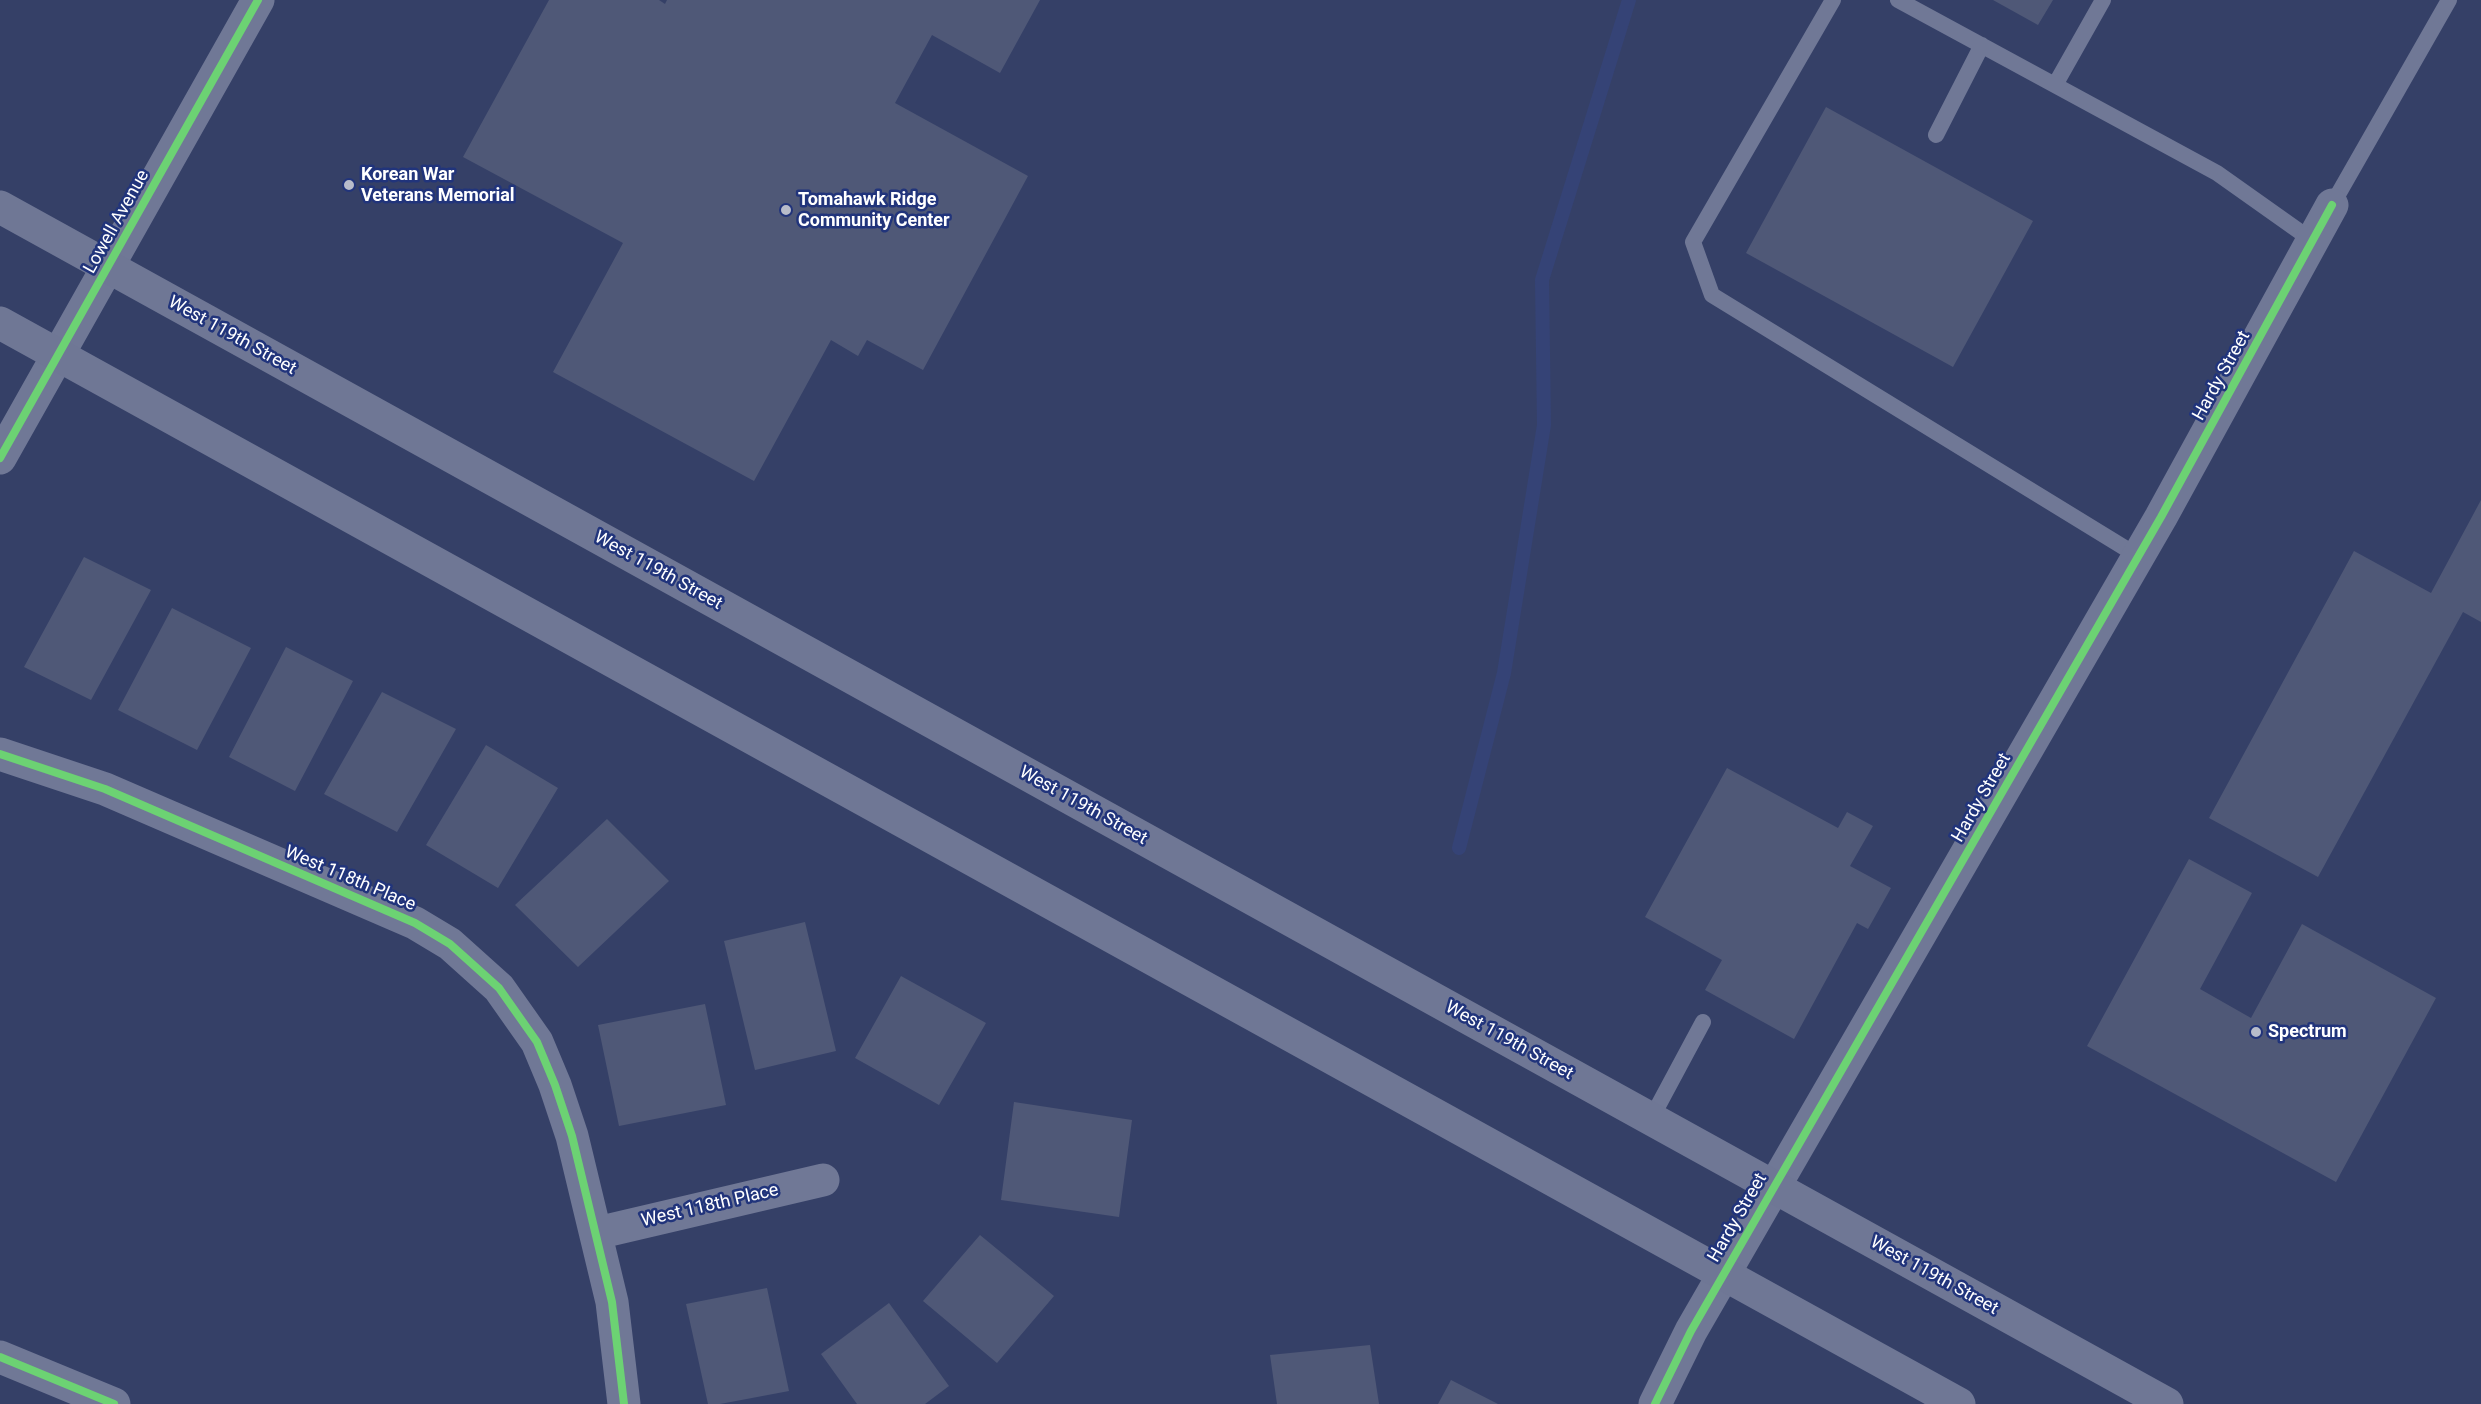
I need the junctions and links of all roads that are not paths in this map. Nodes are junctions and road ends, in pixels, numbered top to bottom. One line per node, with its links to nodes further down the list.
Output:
1 (258, 0): 12 (street, Lowell Avenue)
2 (1833, 0): 16 (lane)
3 (1898, 0): 6 (lane)
4 (2103, 0): 7 (lane)
5 (2449, 0): 9 (lane)
6 (1982, 45): 7 (lane); 8 (lane)
7 (2055, 85): 11 (lane)
8 (1936, 135)
9 (2332, 205): 11 (street, Hardy Street)
10 (0, 207): 12 (main road, West 119th Street)
11 (2313, 241): 16 (street, Hardy Street)
12 (108, 268): 14 (street, Lowell Avenue); 19 (main road, West 119th Street)
13 (0, 323): 14 (main road)
14 (59, 356): 15 (street, Lowell Avenue); 23 (main road)
15 (0, 458)
16 (2138, 556): 21 (street, Hardy Street)
17 (0, 754): 22 (street, West 118th Place)
18 (1703, 1022): 19 (lane)
19 (1651, 1119): 21 (main road, West 119th Street)
20 (823, 1180): 22 (street, West 118th Place)
21 (1773, 1187): 23 (street, Hardy Street); 29 (main road, West 119th Street)
22 (597, 1233): 26 (street, West 118th Place)
23 (1723, 1274): 27 (street, Hardy Street); 28 (main road)
24 (0, 1357): 25 (street)
25 (114, 1404)
26 (624, 1404)
27 (1655, 1404)
28 (1959, 1404)
29 (2166, 1404)

